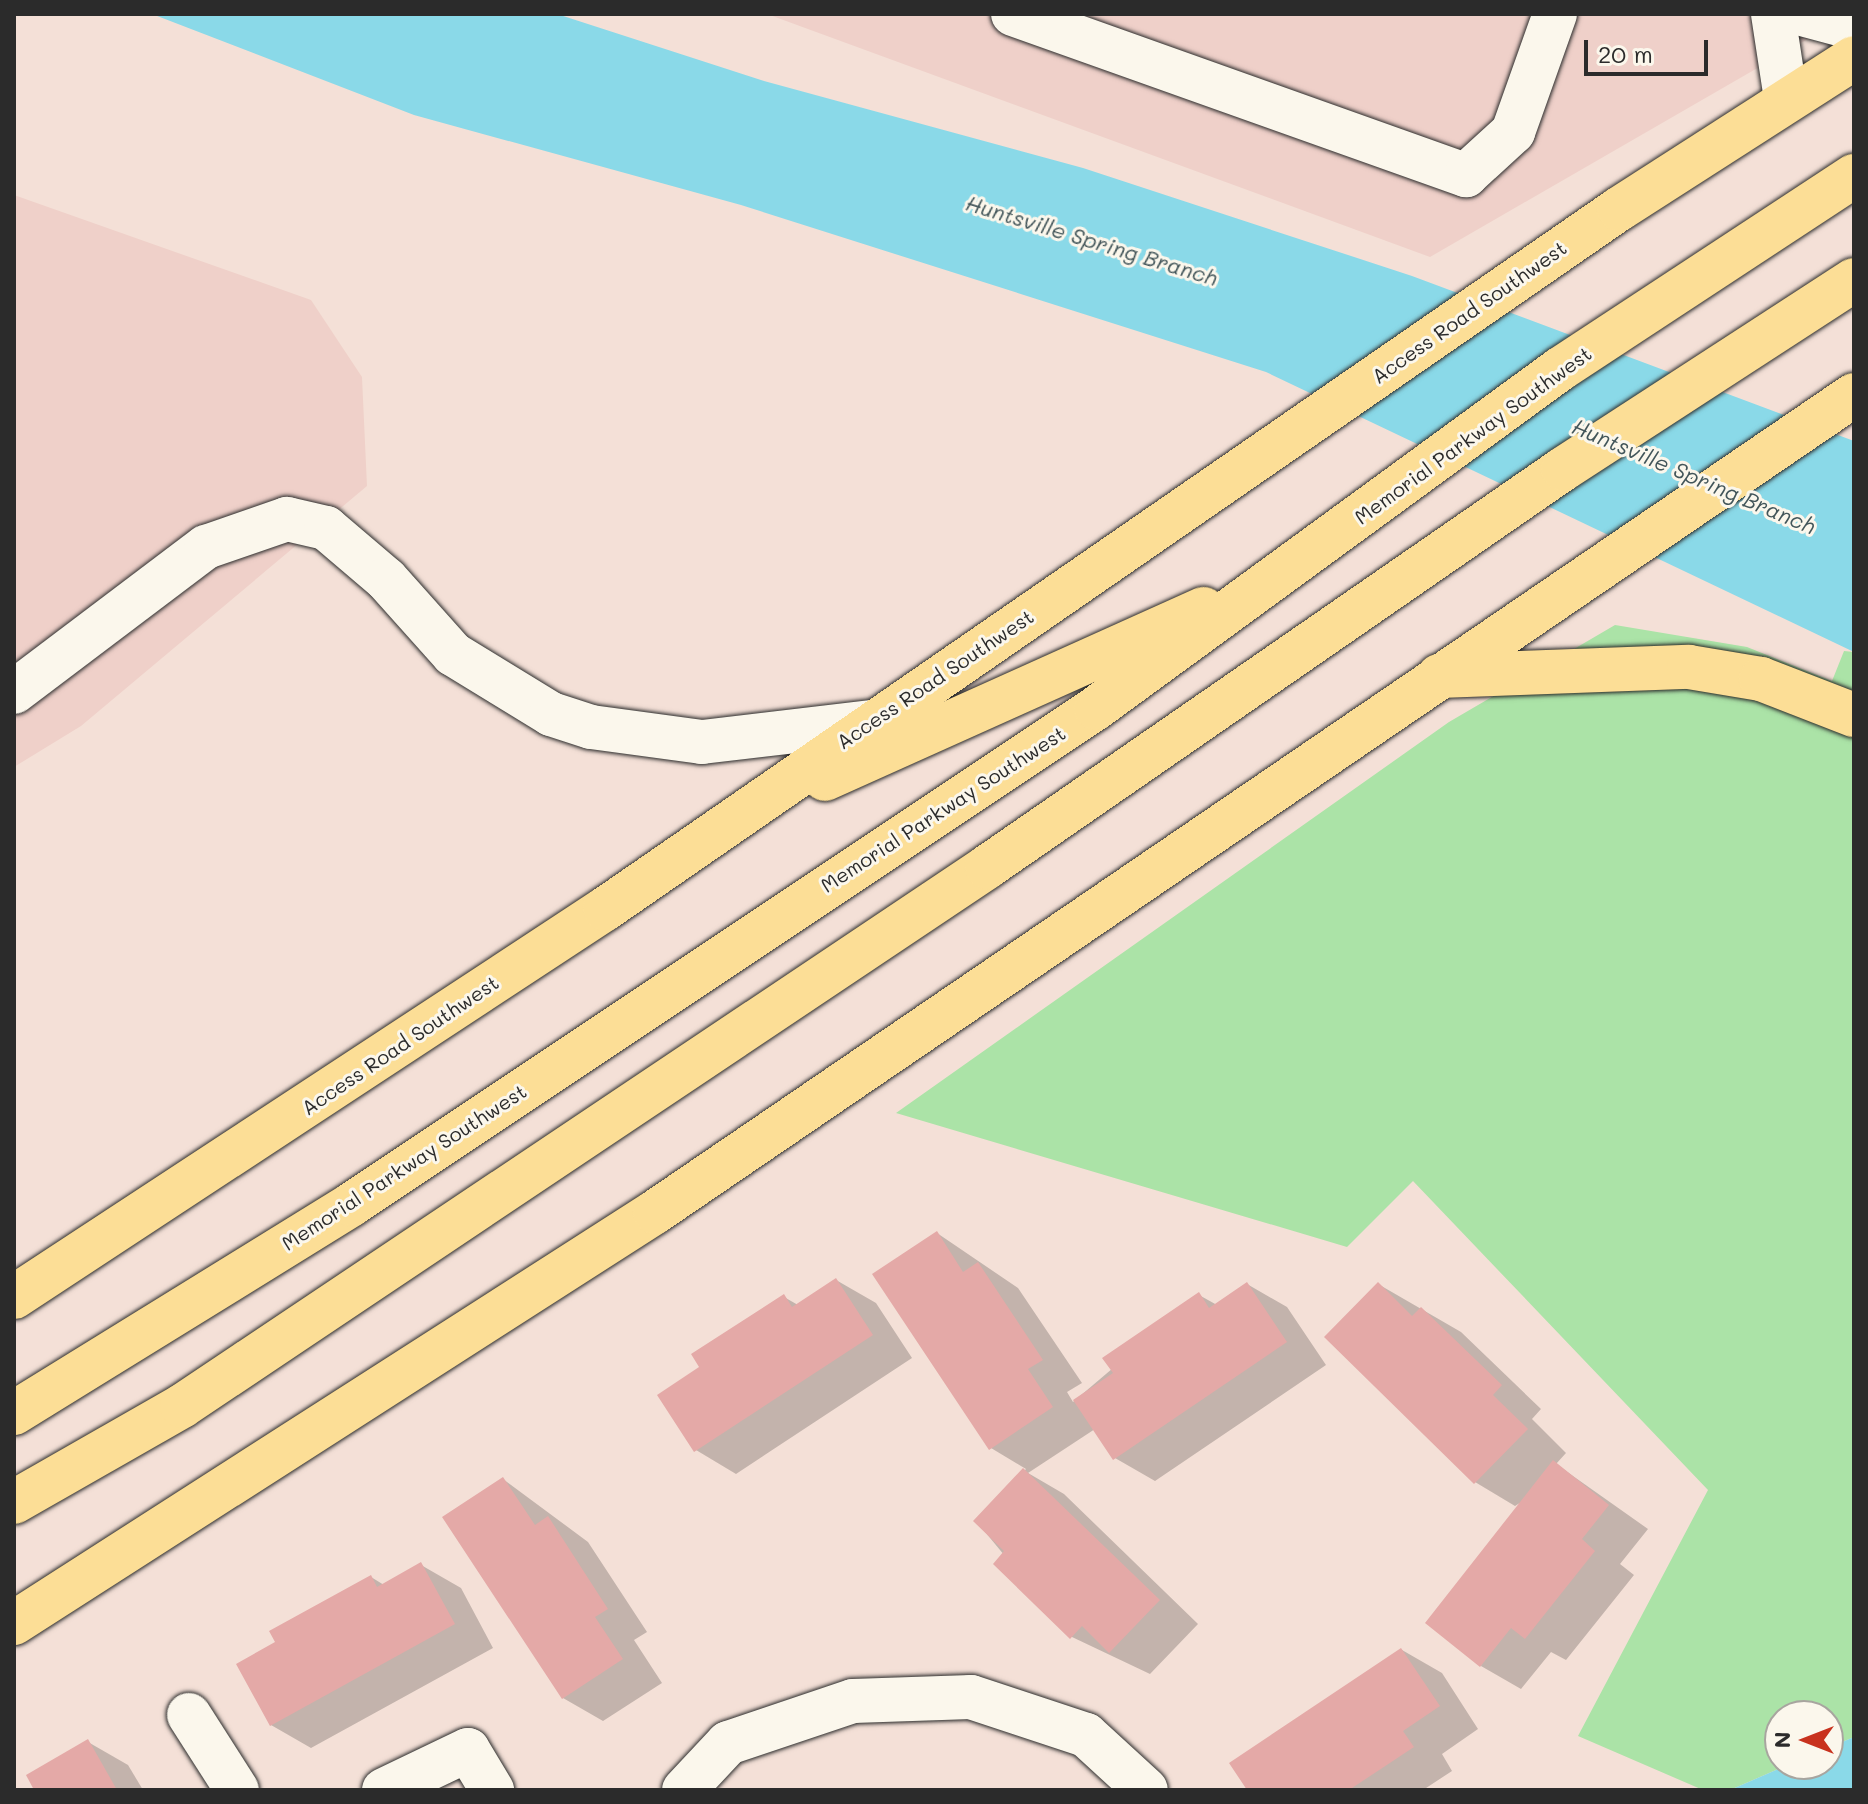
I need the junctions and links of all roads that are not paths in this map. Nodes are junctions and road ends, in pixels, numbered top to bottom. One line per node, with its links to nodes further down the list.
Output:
1 (1013, 14): 2 (street)
2 (1555, 14)
3 (1773, 14): 6 (street)
4 (1802, 14): 5 (street)
5 (1850, 55): 6 (main road, Access Road Southwest)
6 (1786, 99): 14 (main road, Access Road Southwest)
7 (1854, 176): 10 (main road, Memorial Parkway Southwest)
8 (1854, 280): 18 (main road)
9 (1854, 395): 11 (main road)
10 (1276, 578): 15 (main road); 17 (main road, Memorial Parkway Southwest)
11 (1439, 676): 13 (main road); 19 (main road)
12 (14, 692): 14 (street)
13 (1854, 715)
14 (871, 722): 15 (main road, Access Road Southwest)
15 (725, 826): 16 (main road, Access Road Southwest)
16 (14, 1297)
17 (14, 1413)
18 (14, 1502)
19 (16, 1621)
20 (189, 1715): 21 (street)
21 (237, 1790)
22 (384, 1790): 23 (street)
23 (492, 1790)
24 (684, 1790): 25 (street)
25 (1146, 1790)

